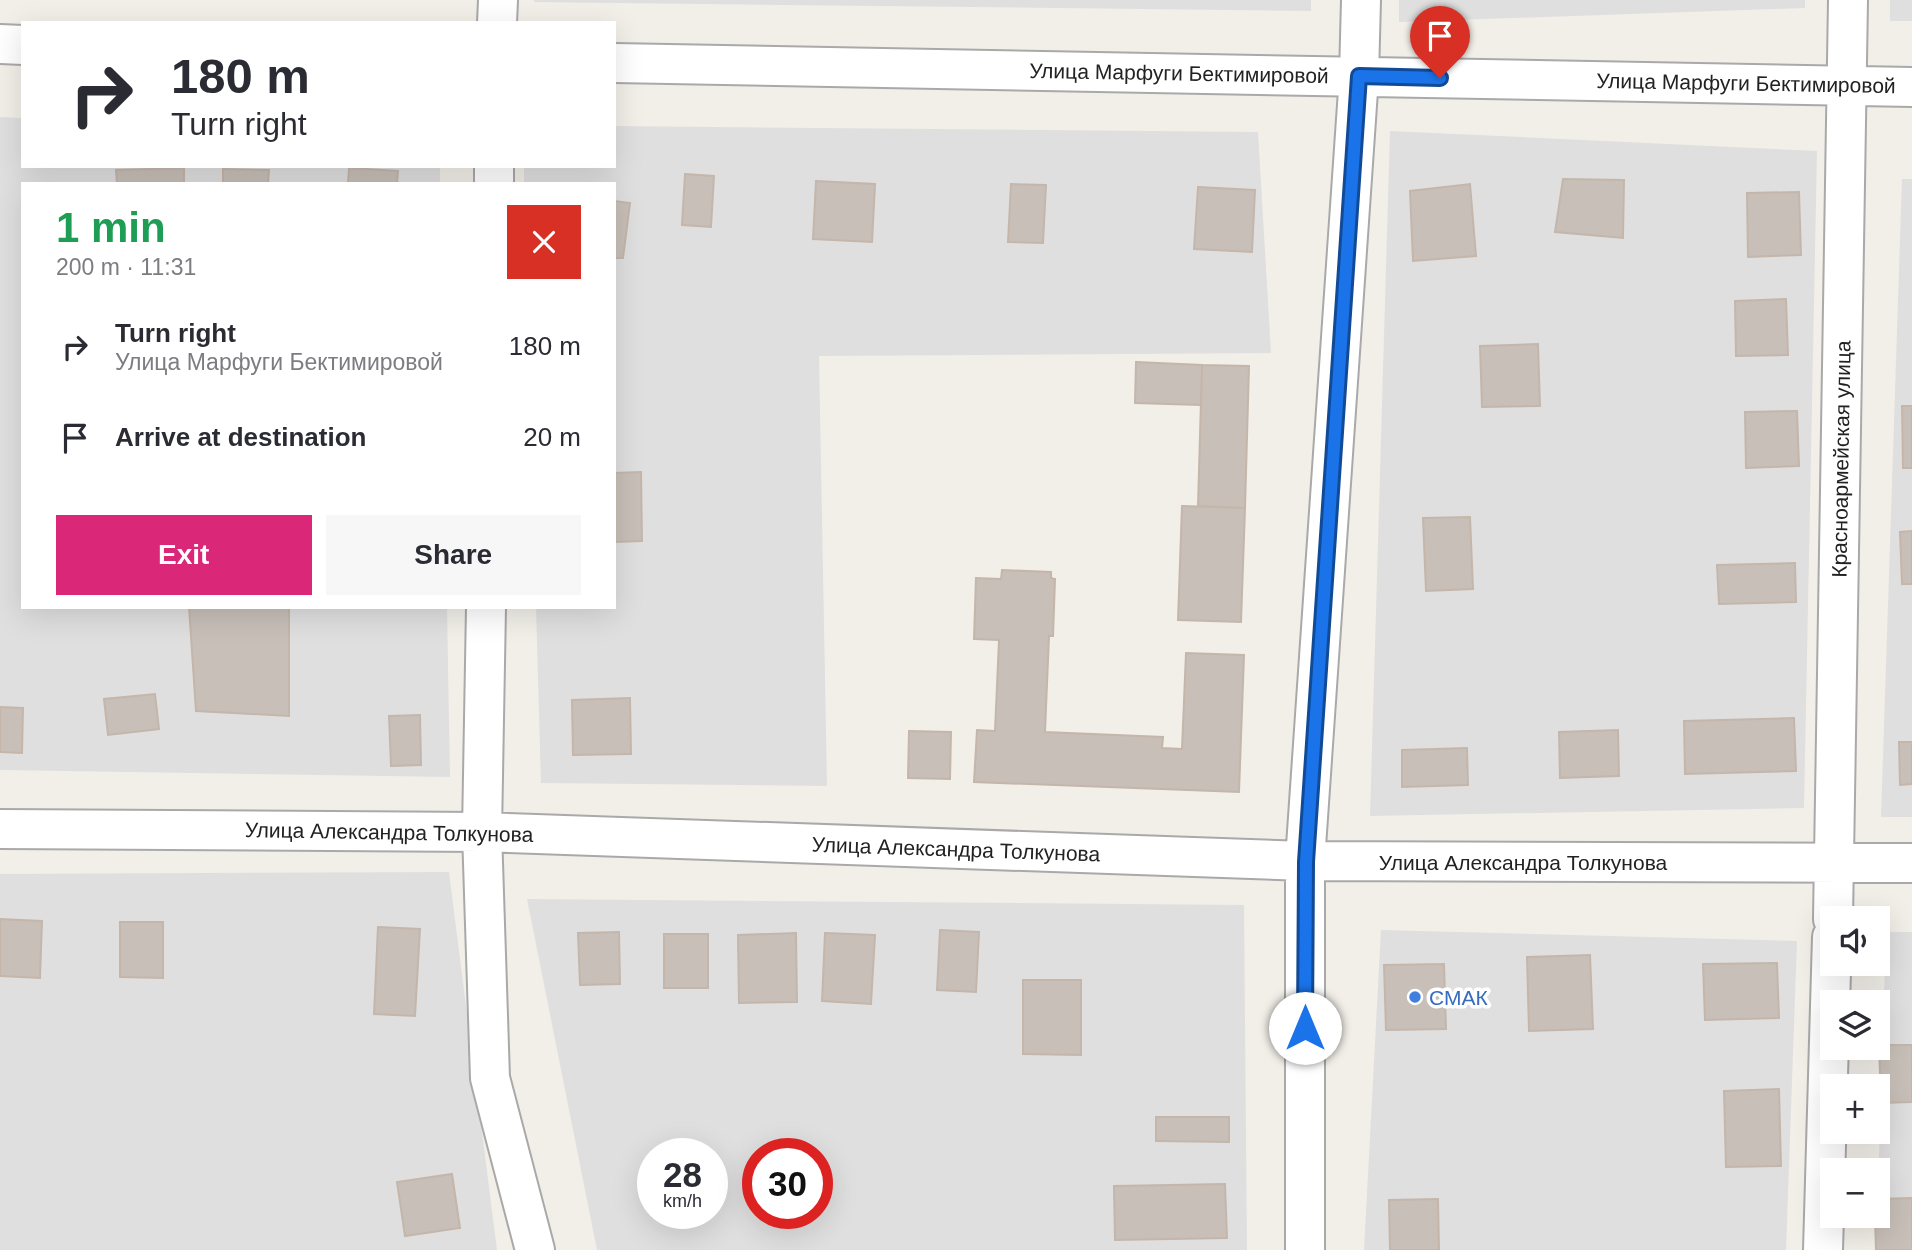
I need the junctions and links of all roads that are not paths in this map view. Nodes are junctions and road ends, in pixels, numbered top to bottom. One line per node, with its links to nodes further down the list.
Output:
1 (498, 0): 4 (street)
2 (1361, 0): 8 (street)
3 (1848, 0): 9 (street, Красноармейская улица)
4 (497, 21)
5 (0, 44): 6 (street)
6 (21, 45)
7 (616, 63): 8 (street, Улица Марфуги Бектимировой)
8 (1359, 76): 9 (street, Улица Марфуги Бектимировой); 14 (street)
9 (1846, 85): 10 (street, Улица Марфуги Бектимировой); 15 (street, Красноармейская улица)
10 (1912, 86)
11 (486, 609): 13 (street)
12 (0, 829): 13 (street, Улица Александра Толкунова)
13 (482, 832): 14 (street, Улица Александра Толкунова); 19 (street)
14 (1306, 862): 15 (street, Улица Александра Толкунова); 20 (street)
15 (1835, 862): 16 (street, Улица Александра Толкунова); 17 (street, Красноармейская улица)
16 (1912, 863)
17 (1833, 906)
18 (1831, 976): 21 (street)
19 (535, 1250)
20 (1305, 1250)
21 (1823, 1250)

